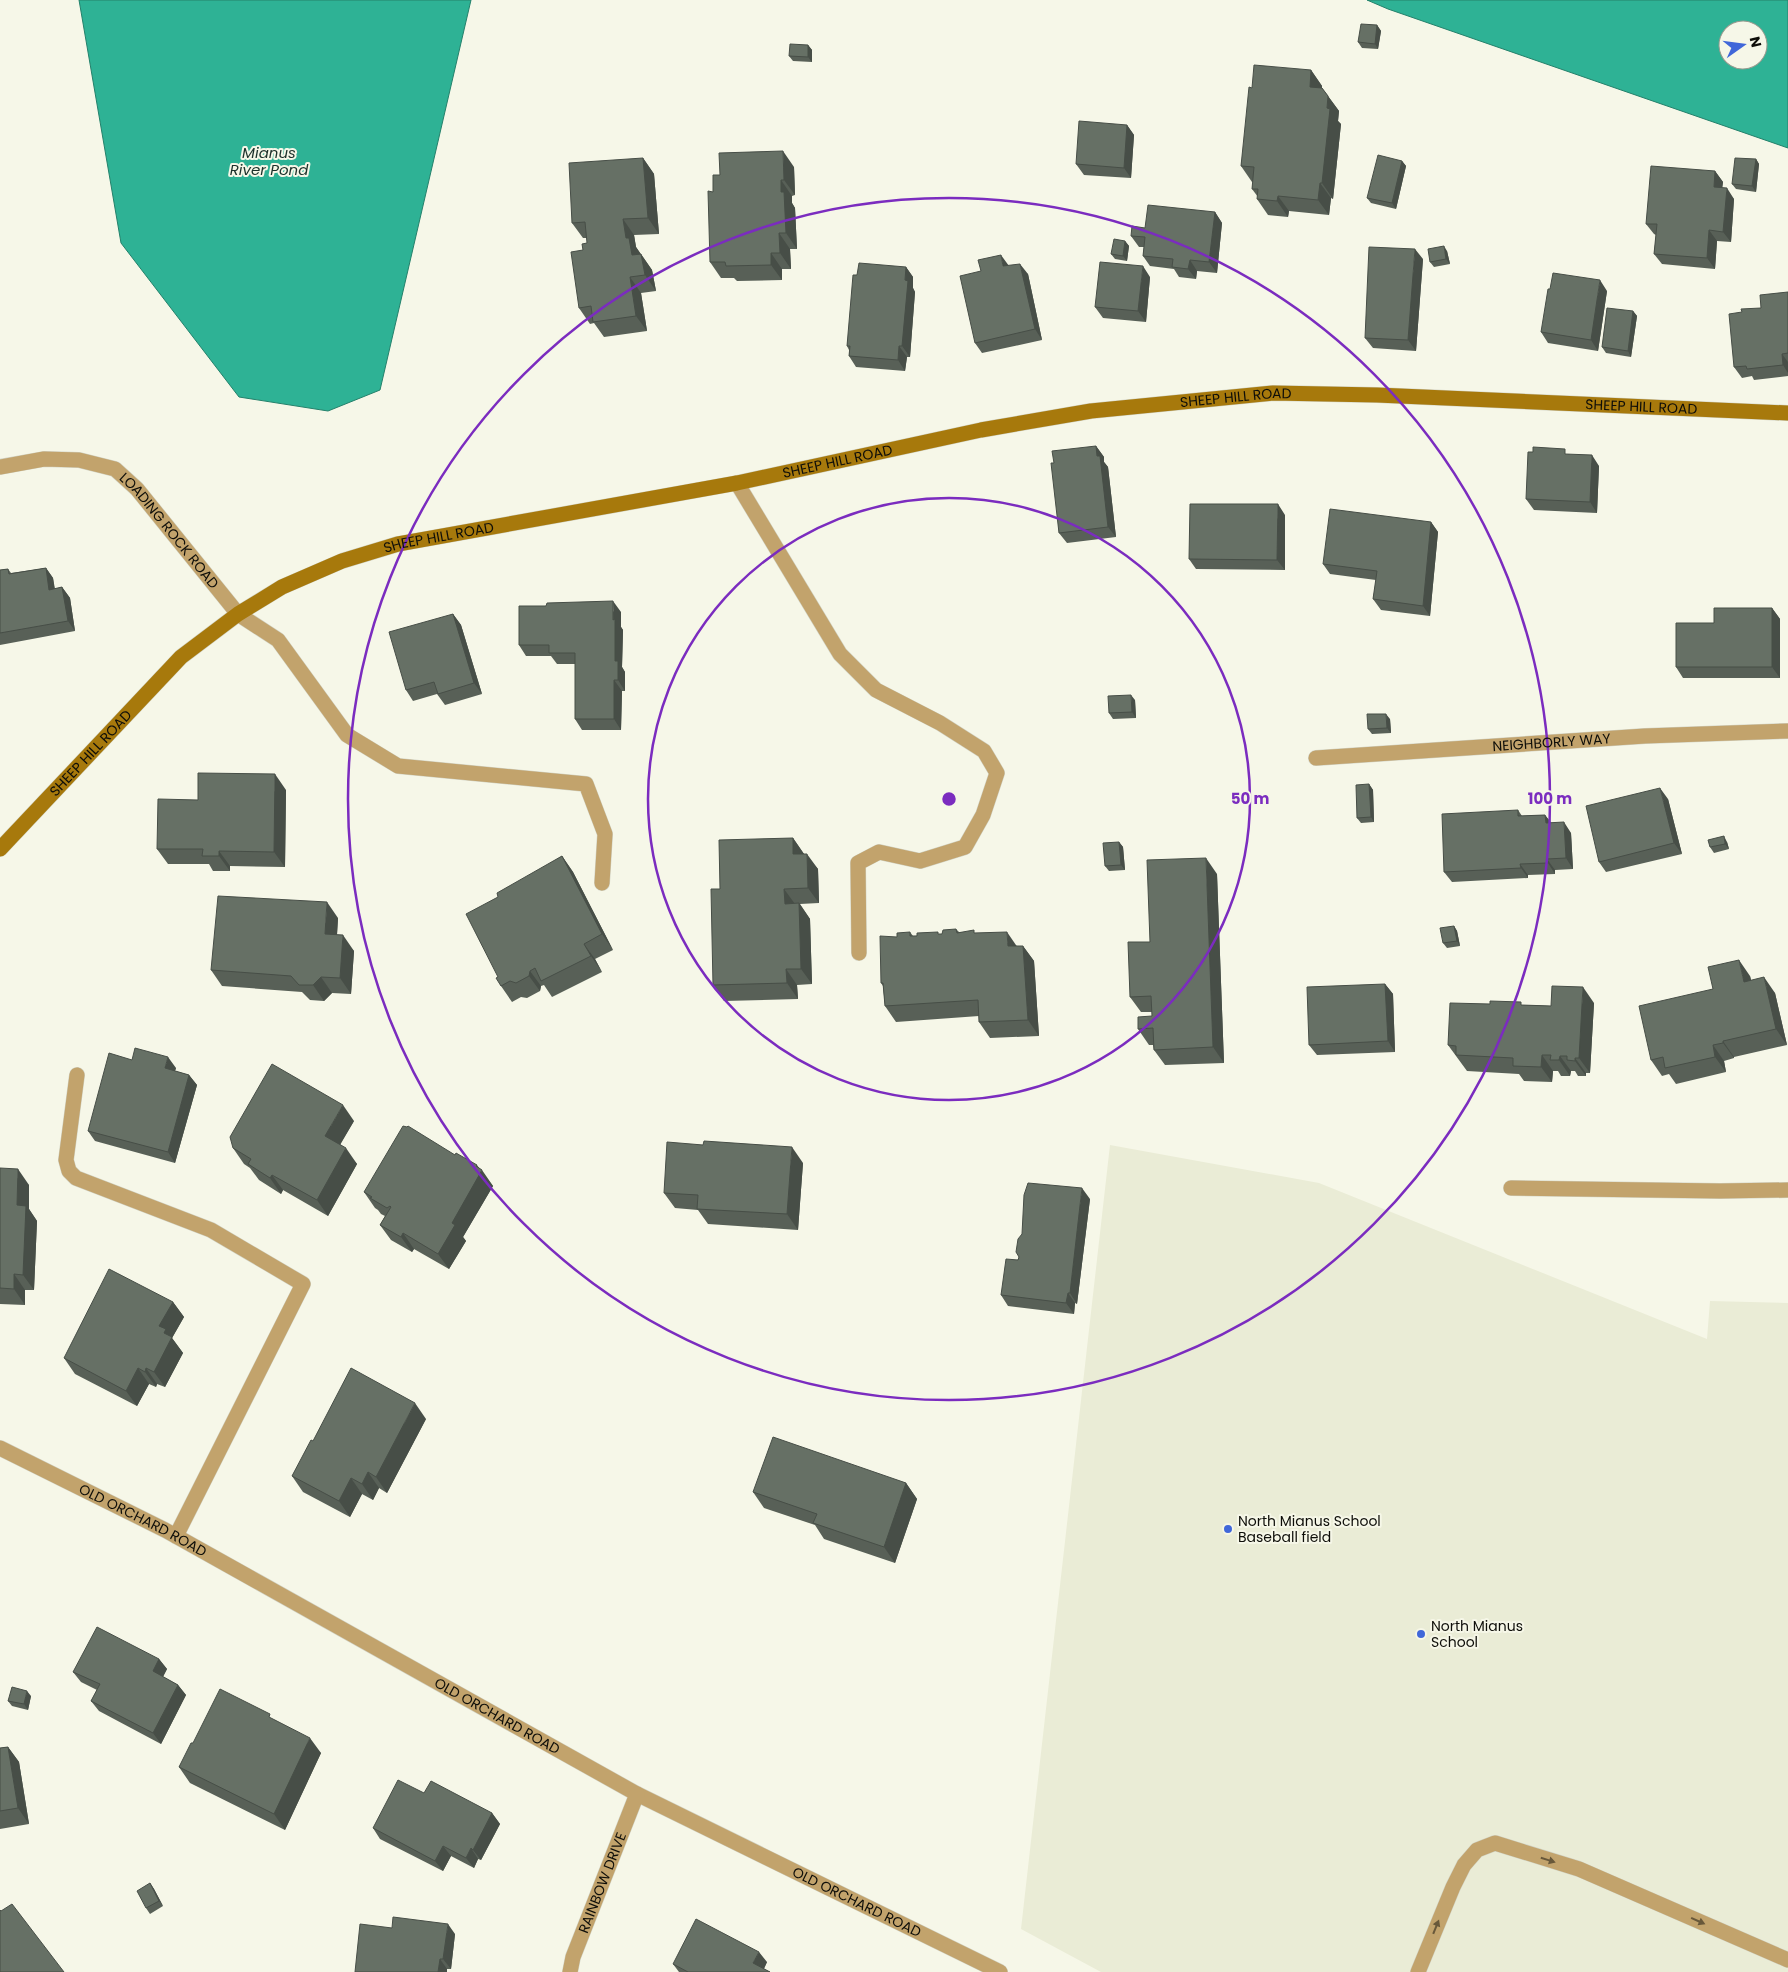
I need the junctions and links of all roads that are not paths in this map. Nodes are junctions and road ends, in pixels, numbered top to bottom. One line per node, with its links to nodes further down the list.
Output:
1 (1788, 412): 3 (street, SHEEP HILL ROAD)
2 (0, 467): 4 (street, LOADING ROCK ROAD)
3 (737, 483): 4 (street, SHEEP HILL ROAD); 9 (street)
4 (238, 614): 7 (street, SHEEP HILL ROAD); 8 (street, LOADING ROCK ROAD)
5 (1788, 731): 6 (street, NEIGHBORLY WAY)
6 (1316, 758)
7 (0, 849)
8 (602, 883)
9 (859, 953)
10 (77, 1074): 14 (street)
11 (1511, 1188): 12 (street)
12 (1788, 1190)
13 (0, 1448): 14 (street, OLD ORCHARD ROAD)
14 (176, 1536): 15 (street, OLD ORCHARD ROAD)
15 (637, 1794): 17 (street, RAINBOW DRIVE); 18 (street, OLD ORCHARD ROAD)
16 (1788, 1960): 19 (street, one-way to 16)
17 (570, 1972)
18 (1000, 1972)
19 (1418, 1972)

